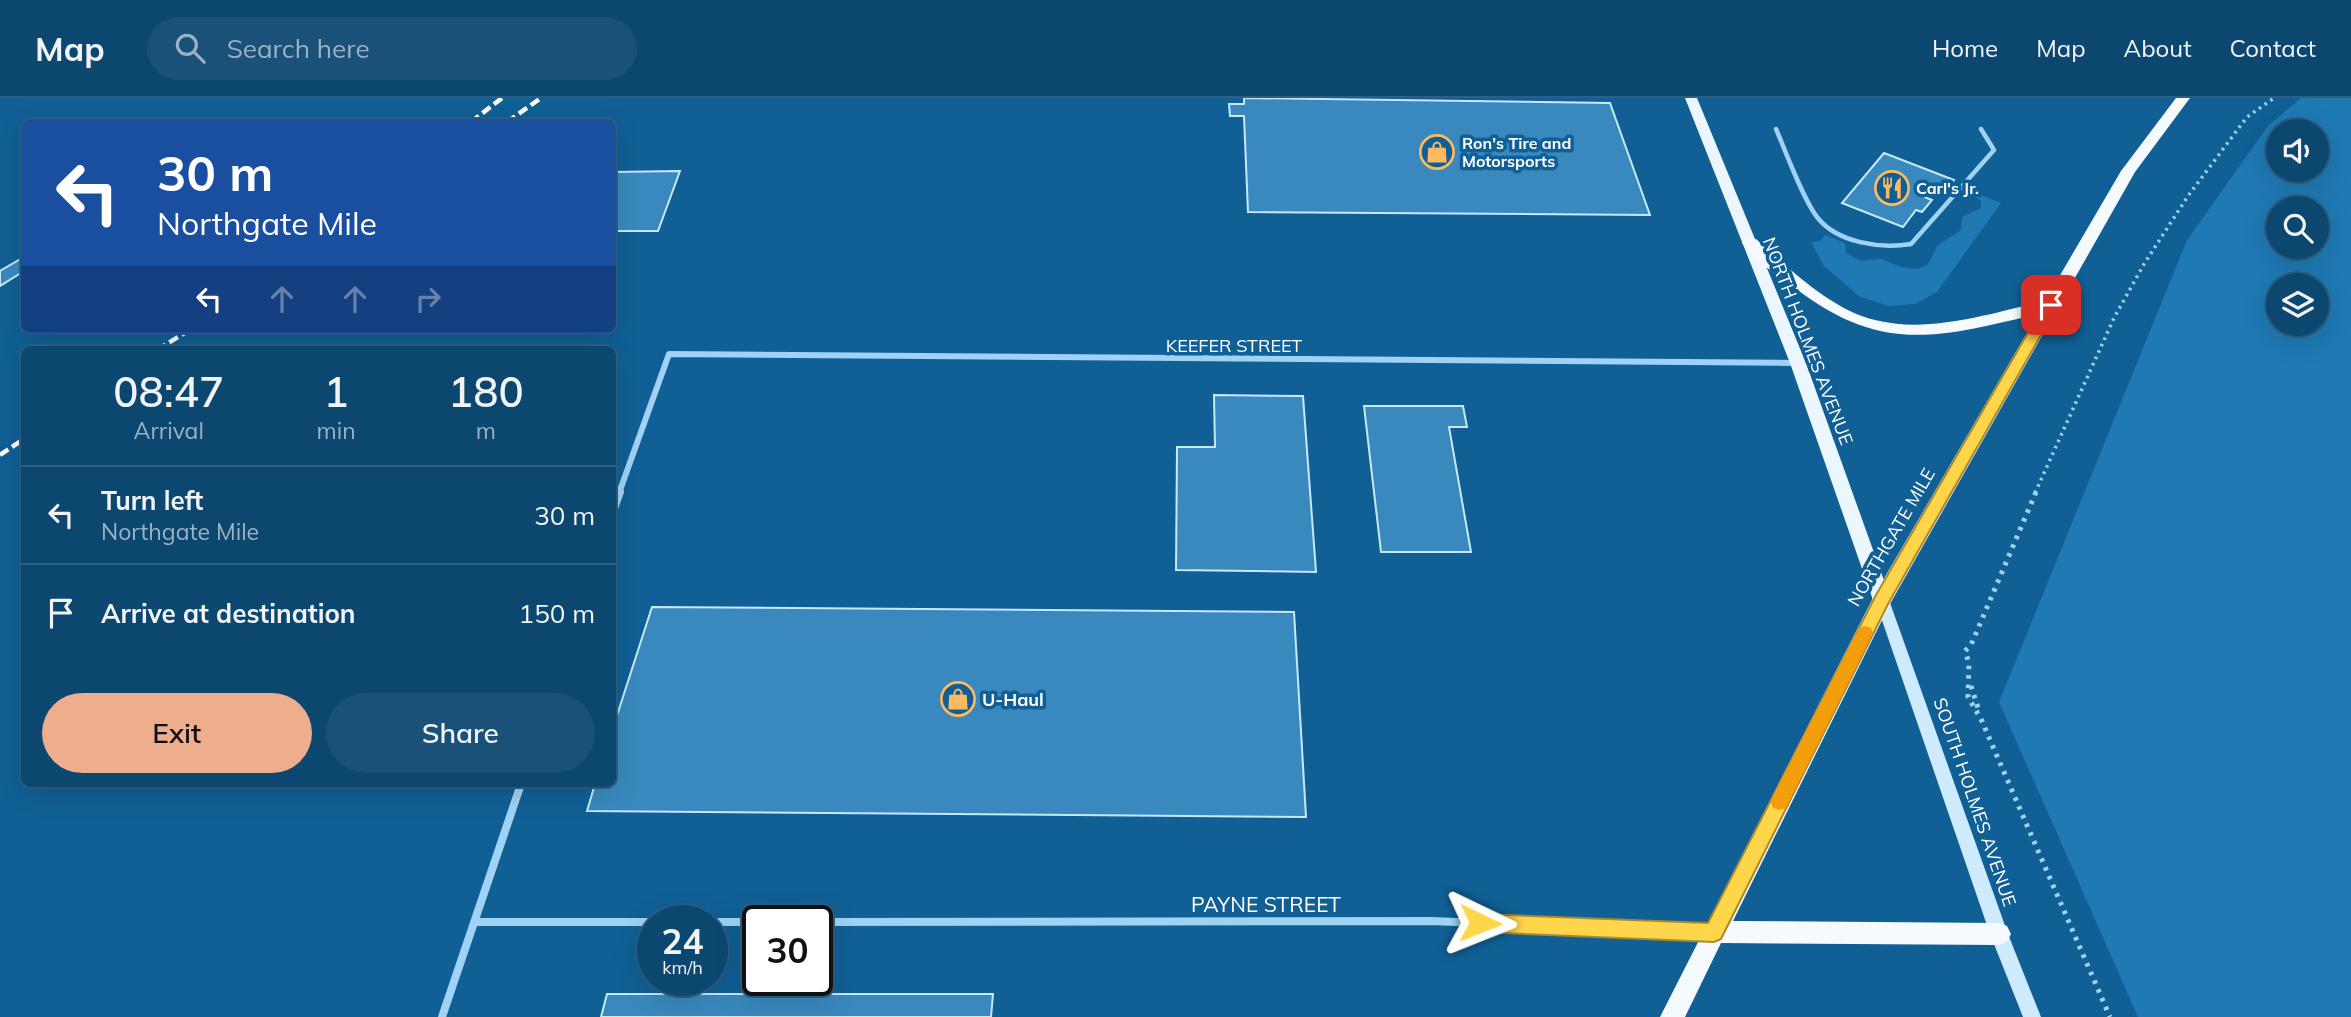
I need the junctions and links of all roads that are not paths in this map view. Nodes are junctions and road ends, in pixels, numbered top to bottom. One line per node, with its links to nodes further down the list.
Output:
1 (1691, 98): 5 (main road, NORTH HOLMES AVENUE)
2 (2183, 98): 6 (highway, NORTHGATE MILE)
3 (1776, 128): 4 (lane)
4 (1981, 129)
5 (1750, 243): 6 (highway); 7 (main road, NORTH HOLMES AVENUE)
6 (2051, 305): 9 (highway, NORTHGATE MILE)
7 (1798, 363): 8 (street, KEEFER STREET); 9 (main road, NORTH HOLMES AVENUE)
8 (616, 503)
9 (1882, 600): 14 (highway, NORTHGATE MILE); 15 (main road, SOUTH HOLMES AVENUE)
10 (520, 787): 11 (street)
11 (475, 922): 12 (street); 16 (street)
12 (637, 922)
13 (833, 922): 14 (street, PAYNE STREET)
14 (1714, 932): 15 (highway); 17 (highway, NORTHGATE MILE)
15 (1999, 934): 18 (main road, SOUTH HOLMES AVENUE)
16 (442, 1017)
17 (1672, 1017)
18 (2032, 1017)

